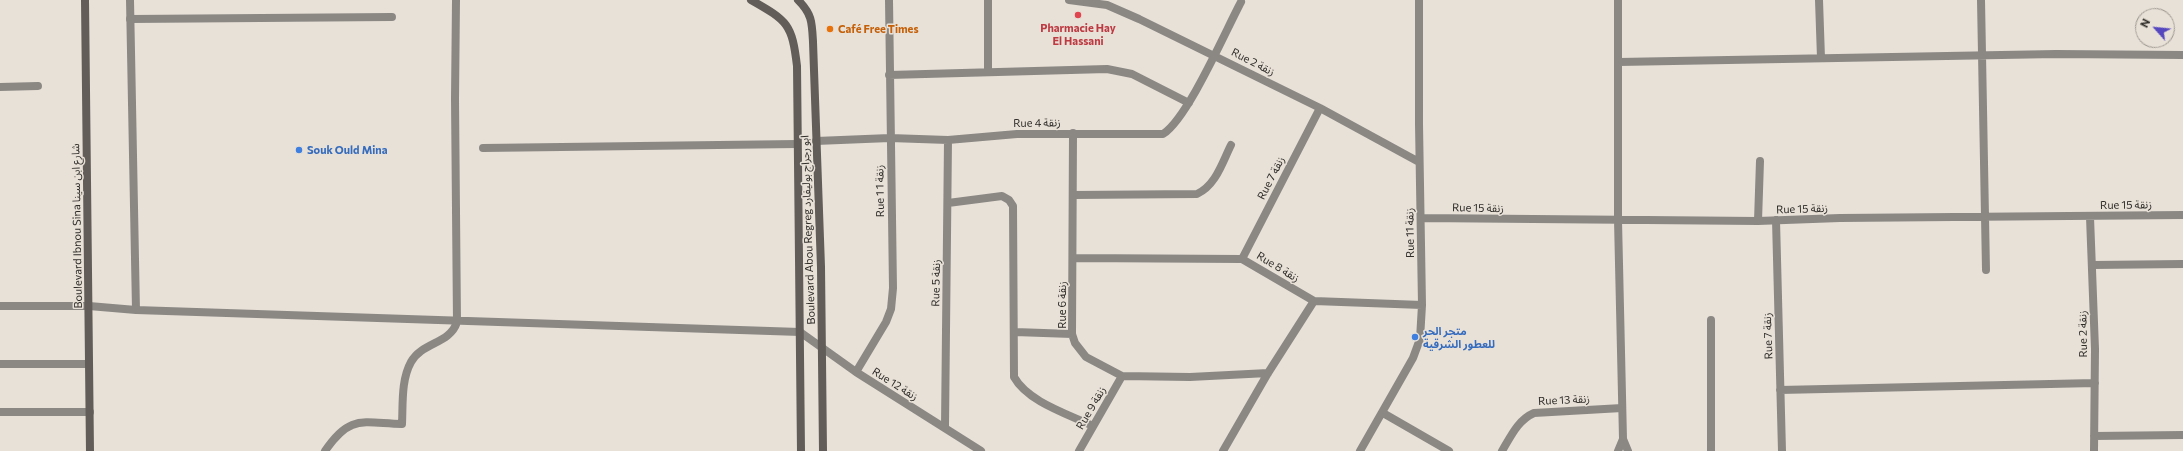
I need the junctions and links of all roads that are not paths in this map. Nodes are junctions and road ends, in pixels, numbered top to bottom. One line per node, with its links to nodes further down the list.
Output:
1 (85, 0): 53 (main road, Boulevard Ibnou Sina شارع ابن سينا)
2 (130, 0): 15 (street)
3 (456, 0): 56 (street)
4 (751, 0): 31 (main road, Boulevard Abou Regreg ابو رجراج بوليفارد)
5 (798, 0): 30 (main road, Boulevard Abou Regreg ابو رجراج بوليفارد)
6 (889, 0): 22 (street, Rue 1 زنقة 1)
7 (988, 0): 21 (street)
8 (1069, 0): 16 (street, Rue 2 زنقة)
9 (1419, 0): 34 (street, Rue 11 زنقة)
10 (1618, 0): 20 (street)
11 (1819, 0): 19 (street)
12 (1981, 0): 18 (street)
13 (1241, 2): 16 (street, Rue 4 زنقة)
14 (392, 17): 15 (street)
15 (130, 19): 54 (street)
16 (1214, 54): 25 (street, Rue 4 زنقة); 26 (street, Rue 2 زنقة)
17 (2183, 55): 18 (street)
18 (1982, 56): 19 (street); 39 (street)
19 (1821, 58): 20 (street)
20 (1619, 62): 42 (street)
21 (988, 72): 22 (street); 25 (street)
22 (889, 75): 28 (street, Rue 1 زنقة 1)
23 (38, 86): 24 (street)
24 (0, 87)
25 (1188, 103): 27 (street, Rue 4 زنقة)
26 (1320, 108): 34 (street, Rue 2 زنقة); 46 (street, Rue 7 زنقة)
27 (1073, 133): 29 (street, Rue 4 زنقة); 36 (street, Rue 6 زنقة)
28 (890, 138): 29 (street, Rue 4 زنقة); 30 (street, Rue 4 زنقة); 63 (street, Rue 1 زنقة 1)
29 (948, 140): 37 (street, Rue 5 زنقة)
30 (816, 141): 60 (main road, Boulevard Abou Regreg ابو رجراج بوليفارد)
31 (797, 144): 33 (street); 57 (main road, Boulevard Abou Regreg ابو رجراج بوليفارد)
32 (1231, 145): 36 (street)
33 (484, 148)
34 (1419, 162): 41 (street, Rue 11 زنقة)
35 (1760, 162): 44 (street)
36 (1074, 195): 45 (street, Rue 6 زنقة)
37 (948, 203): 58 (street); 73 (street, Rue 5 زنقة)
38 (2183, 215): 40 (street, Rue 15 زنقة)
39 (1984, 217): 40 (street, Rue 15 زنقة); 43 (street, Rue 15 زنقة); 49 (street)
40 (2090, 217): 48 (street, Rue 2 زنقة)
41 (1421, 218): 42 (street, Rue 15 زنقة); 51 (street, Rue 11 زنقة)
42 (1618, 220): 44 (street, Rue 15 زنقة); 68 (street)
43 (1776, 220): 44 (street, Rue 15 زنقة); 67 (street, Rue 7 زنقة)
44 (1758, 221)
45 (1073, 258): 46 (street, Rue 8 زنقة); 59 (street, Rue 6 زنقة)
46 (1242, 259): 50 (street, Rue 8 زنقة)
47 (2183, 264): 48 (street)
48 (2093, 265): 66 (street, Rue 2 زنقة)
49 (1986, 270)
50 (1314, 301): 51 (street, Rue 8 زنقة); 64 (street)
51 (1422, 304): 71 (street, Rue 11 زنقة)
52 (0, 306): 53 (street)
53 (89, 306): 54 (street); 62 (main road, Boulevard Ibnou Sina شارع ابن سينا)
54 (136, 310): 56 (street)
55 (1711, 320): 89 (street)
56 (457, 322): 57 (street); 78 (street)
57 (800, 332): 60 (street, Rue 12 زنقة); 79 (main road, Boulevard Abou Regreg ابو رجراج بوليفارد)
58 (1015, 332): 59 (street); 72 (street)
59 (1072, 334): 65 (street, Rue 6 زنقة)
60 (822, 349): 63 (street, Rue 12 زنقة); 80 (main road, Boulevard Abou Regreg ابو رجراج بوليفارد)
61 (0, 364): 62 (street)
62 (89, 364): 70 (main road, Boulevard Ibnou Sina شارع ابن سينا)
63 (856, 372): 73 (street, Rue 12 زنقة)
64 (1268, 373): 65 (street, Rue 6 زنقة); 83 (street)
65 (1122, 376): 72 (street, Rue 9 زنقة)
66 (2095, 383): 67 (street); 75 (street, Rue 2 زنقة)
67 (1780, 390): 90 (street, Rue 7 زنقة)
68 (1622, 408): 76 (street); 86 (street, Rue 13 زنقة)
69 (0, 412): 70 (street)
70 (90, 412): 77 (main road, Boulevard Ibnou Sina شارع ابن سينا)
71 (1383, 413): 84 (street, Rue 11 زنقة); 85 (street)
72 (1093, 426): 82 (street, Rue 9 زنقة)
73 (946, 427): 81 (street, Rue 12 زنقة)
74 (2183, 435): 75 (street)
75 (2094, 436): 91 (street, Rue 2 زنقة)
76 (1623, 439): 87 (street); 88 (street)
77 (90, 451)
78 (325, 451)
79 (801, 451)
80 (823, 451)
81 (981, 451)
82 (1079, 451)
83 (1223, 451)
84 (1360, 451)
85 (1450, 451)
86 (1502, 451)
87 (1618, 451)
88 (1628, 451)
89 (1711, 451)
90 (1782, 451)
91 (2094, 451)

